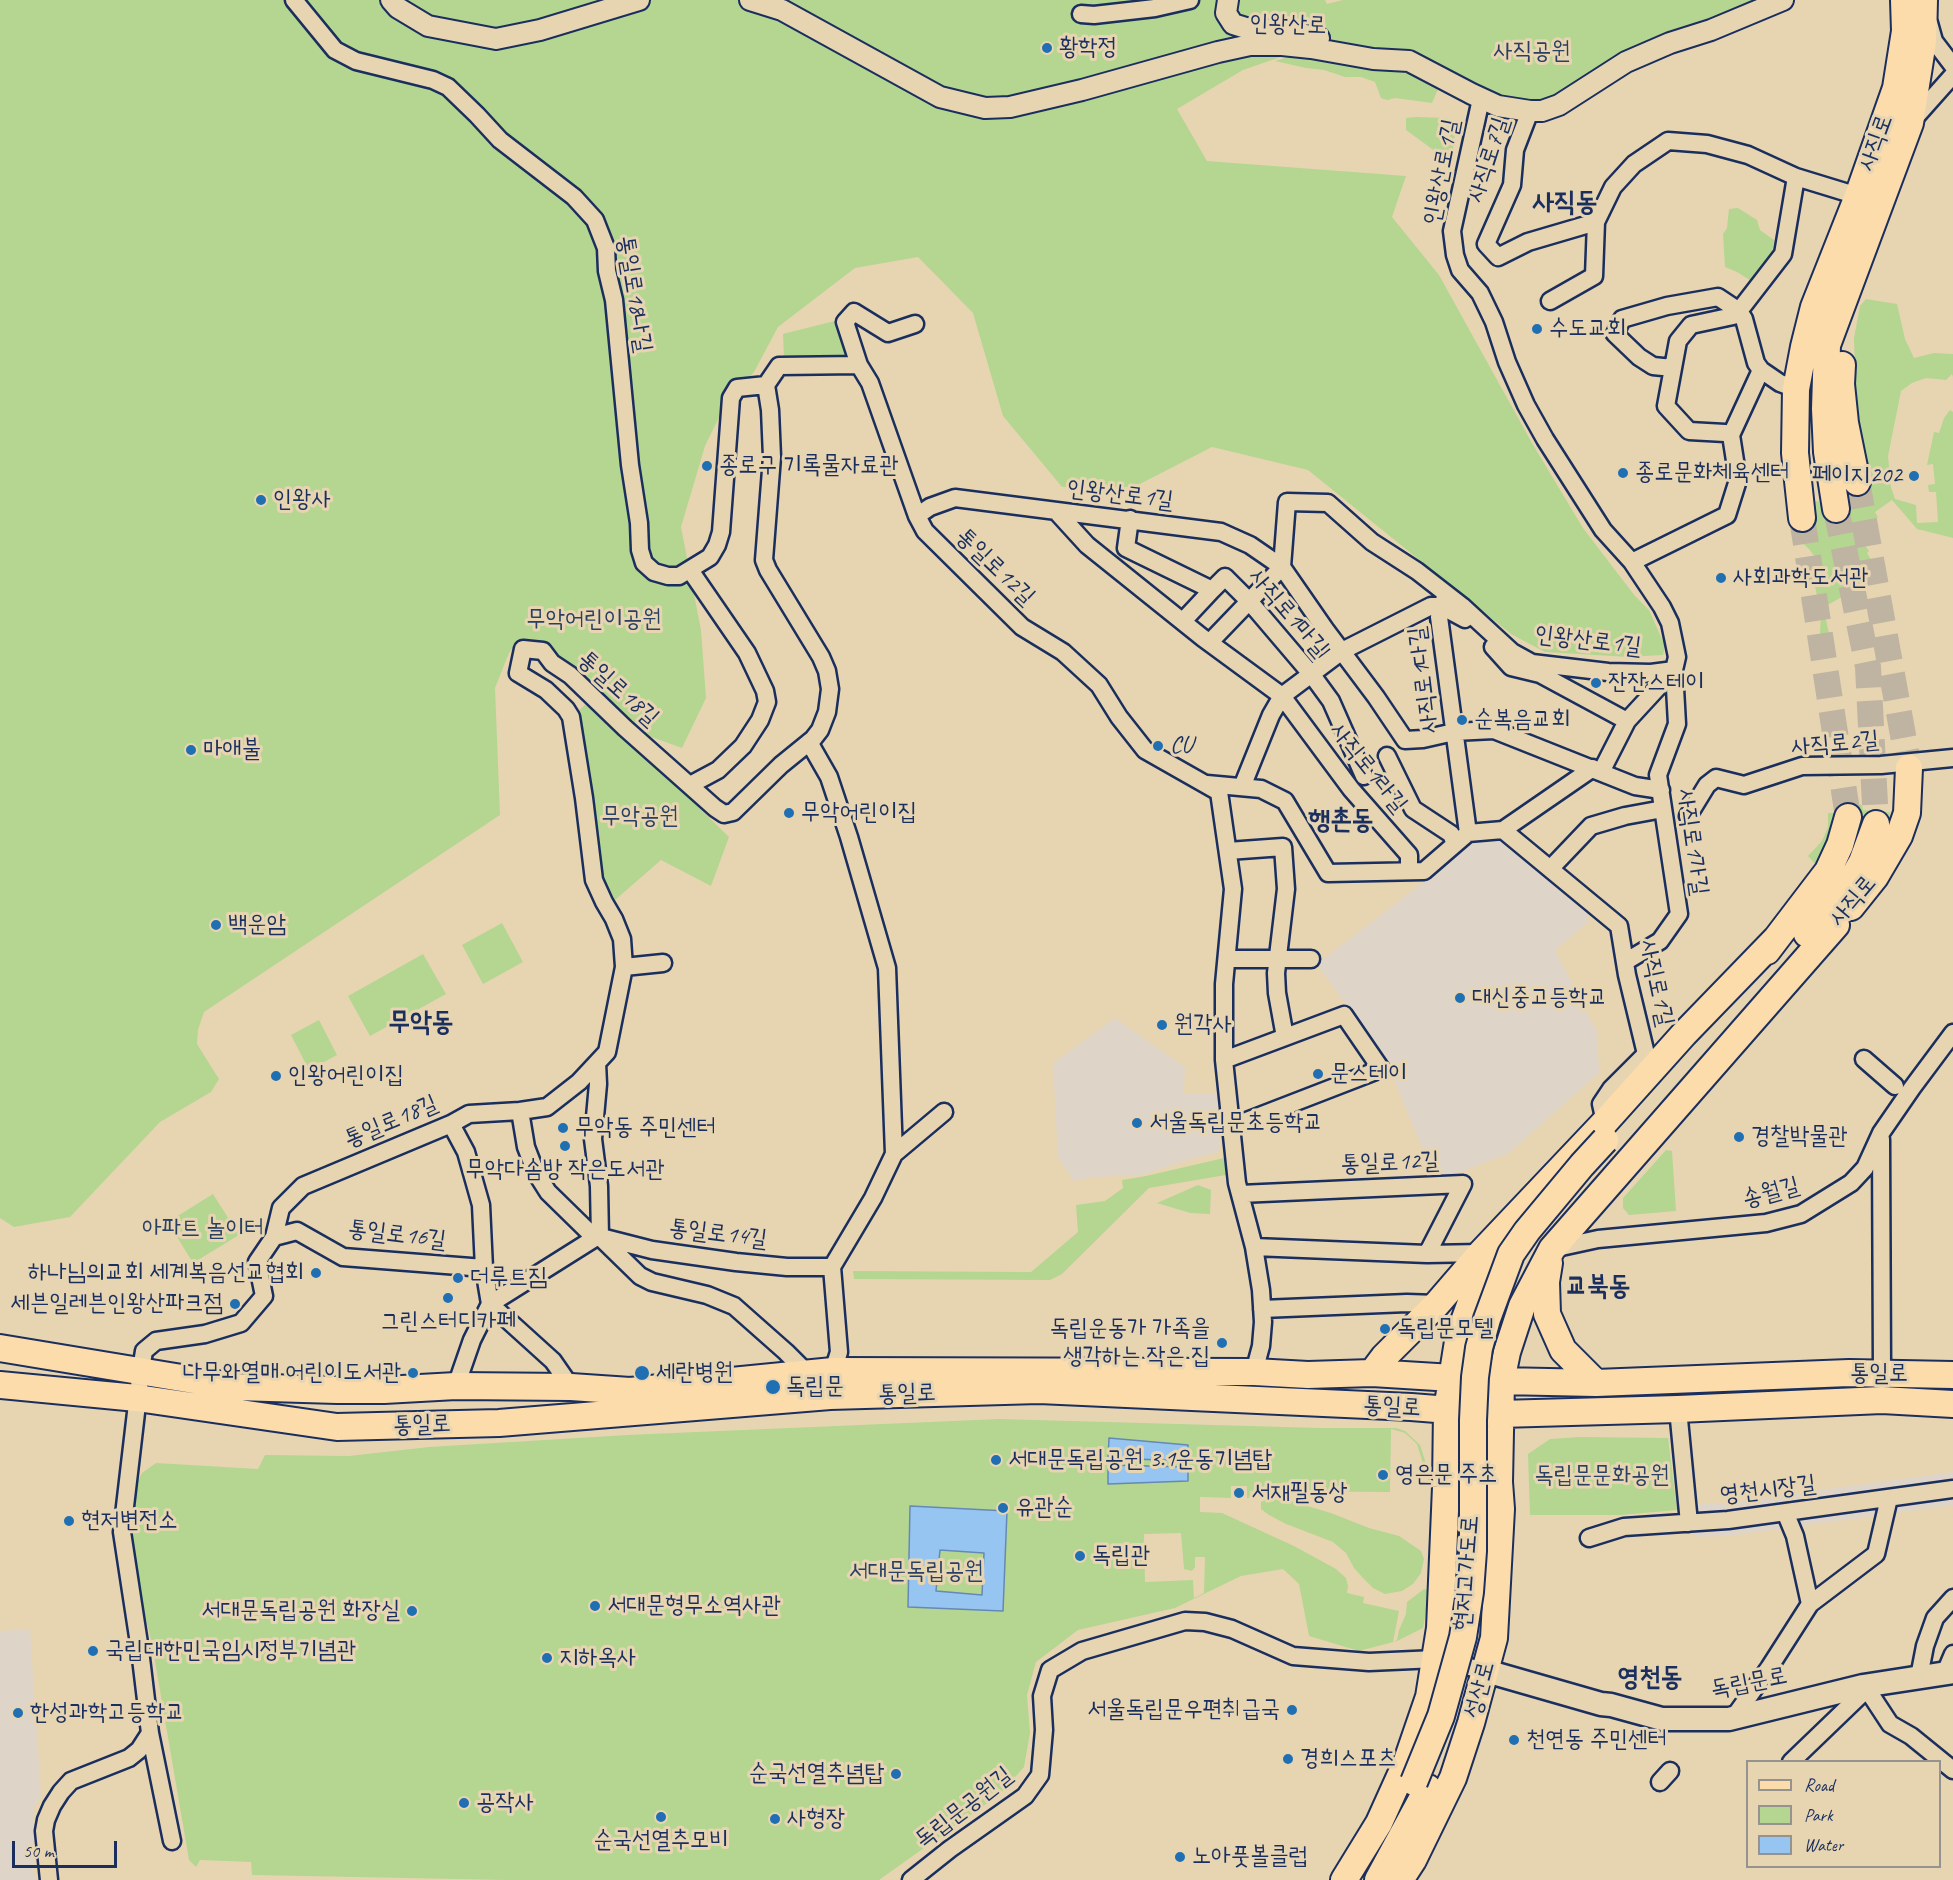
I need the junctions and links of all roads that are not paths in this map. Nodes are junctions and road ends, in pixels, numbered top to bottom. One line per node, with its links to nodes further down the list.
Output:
1 (294, 0): 37 (street, 통일로18나길)
2 (391, 0): 3 (street)
3 (639, 0)
4 (750, 0): 10 (street, 인왕산로)
5 (1190, 0): 9 (street)
6 (1228, 0): 10 (street)
7 (1783, 0): 14 (street, 인왕산로)
8 (1918, 3): 11 (street); 15 (main road, 사직로); 17 (main road, 사직로)
9 (1081, 14)
10 (1409, 61): 13 (street, 인왕산로)
11 (1953, 66)
12 (1953, 75): 15 (street)
13 (1481, 99): 14 (street, 인왕산로); 35 (street, 인왕산로1길)
14 (1530, 111): 18 (street, 사직로7길)
15 (1910, 123): 19 (main road, 사직로)
16 (1796, 177): 17 (street); 18 (street); 22 (street)
17 (1858, 196): 20 (main road, 사직로)
18 (1596, 222): 21 (street)
19 (1852, 275): 20 (main road, 사직로); 30 (main road, 사직로)
20 (1825, 282): 28 (main road, 사직로)
21 (1550, 301)
22 (1739, 312): 25 (street); 25 (street); 26 (street)
23 (915, 324): 24 (street, 통일로12길)
24 (859, 364): 27 (street); 32 (street, 통일로12길)
25 (1672, 368): 29 (street)
26 (1761, 370): 28 (street); 29 (street)
27 (766, 385): 37 (street, 통일로18나길); 50 (street, 통일로18길)
28 (1796, 388): 33 (main road, 사직로)
29 (1731, 435): 35 (street)
30 (1857, 482)
31 (1056, 511): 32 (street, 인왕산로1길); 34 (street, 인왕산로1길); 41 (street, 사직로1라길)
32 (917, 516): 56 (street, 통일로12길)
33 (1803, 518)
34 (1130, 519): 36 (street, 인왕산로1길); 38 (street, 사직로1마길)
35 (1632, 562): 44 (street, 인왕산로1길)
36 (1282, 567): 39 (street, 인왕산로1길); 40 (street); 43 (street)
37 (690, 570): 57 (street)
38 (1212, 590): 40 (street, 사직로1마길); 41 (street)
39 (1444, 600): 43 (street); 44 (street, 인왕산로1길); 47 (street); 48 (street, 사직로1다길)
40 (1249, 601): 42 (street); 45 (street, 사직로1마길)
41 (1183, 621): 42 (street, 사직로1라길)
42 (1210, 642): 46 (street, 사직로1라길)
43 (1342, 651): 45 (street); 49 (street)
44 (1674, 670): 47 (street); 60 (street, 사직로1가길)
45 (1312, 675): 46 (street); 55 (street, 사직로1마길)
46 (1282, 696): 58 (street, 사직로1라길); 59 (street)
47 (1627, 721): 54 (street)
48 (1454, 732): 49 (street); 54 (street); 64 (street, 사직로1다길)
49 (1405, 740): 51 (street)
50 (809, 742): 57 (street, 통일로18길); 89 (street)
51 (1387, 756): 55 (street); 64 (street, 사직로1라길)
52 (1945, 758): 62 (street, 사직로2길)
53 (1908, 768): 68 (main road, 사직로)
54 (1597, 770): 60 (street); 63 (street)
55 (1364, 776): 58 (street)
56 (1203, 783): 59 (street); 65 (street, 통일로12길)
57 (690, 785): 75 (street, 통일로18길)
58 (1348, 785): 67 (street, 사직로1라길)
59 (1242, 787): 67 (street)
60 (1660, 790): 61 (street, 사직로1가길)
61 (1663, 809): 66 (street); 73 (street, 사직로1가길)
62 (1688, 816)
63 (1503, 830): 64 (street); 66 (street, 사직로1길)
64 (1462, 838): 67 (street)
65 (1227, 851): 70 (street, 통일로12길); 71 (street)
66 (1550, 869): 73 (street, 사직로1길)
67 (1409, 871)
68 (1836, 925): 76 (main road, 사직로); 94 (main road, 성산로)
69 (1776, 939): 76 (main road, 사직로); 76 (main road, 사직로); 87 (main road)
70 (1227, 959): 71 (street); 80 (street, 통일로12길)
71 (1278, 959): 72 (street); 78 (street)
72 (1311, 959)
73 (1625, 962): 87 (street, 사직로1길)
74 (663, 963): 75 (street)
75 (624, 967): 81 (street, 통일로18길)
76 (1735, 1006): 87 (main road, 사직로)
77 (1953, 1033): 88 (street, 송월길)
78 (1285, 1037): 80 (street); 86 (street)
79 (1864, 1059): 82 (street)
80 (1224, 1060): 86 (street, 통일로12길)
81 (597, 1063): 83 (street, 통일로18길); 93 (street)
82 (1895, 1086)
83 (520, 1111): 85 (street, 통일로18길); 93 (street)
84 (944, 1113): 89 (street)
85 (451, 1124): 92 (street, 통일로18길); 99 (street, 통일로16길)
86 (1231, 1127): 90 (street, 통일로12길)
87 (1607, 1131): 91 (main road); 148 (main road, 현저고가도로, bridge)
88 (1881, 1133): 94 (street, 송월길); 108 (street)
89 (894, 1154): 98 (street)
90 (1240, 1194): 95 (street, 통일로12길); 96 (street, 통일로12길)
91 (1528, 1204): 94 (street); 97 (main road)
92 (274, 1237): 99 (street, 통일로16길); 105 (street, 통일로18길)
93 (598, 1237): 98 (street, 통일로14길); 100 (street); 109 (street)
94 (1559, 1241): 102 (main road, 성산로); 114 (main road)
95 (1254, 1247): 96 (street); 103 (street, 통일로12길)
96 (1427, 1254): 97 (street)
97 (1482, 1265): 101 (main road); 102 (main road); 112 (main road)
98 (832, 1267): 106 (street)
99 (484, 1268): 100 (street, 통일로16길)
100 (490, 1304): 116 (street); 117 (street)
101 (1437, 1304): 103 (street); 110 (main road)
102 (1522, 1305): 113 (main road, 성산로)
103 (1262, 1309): 107 (street, 통일로12길)
104 (0, 1348): 105 (main road, 통일로)
105 (141, 1370): 116 (main road, 통일로); 119 (street, 통일로18길)
106 (833, 1371): 107 (main road, 통일로); 109 (main road, 통일로); 118 (main road)
107 (1254, 1372): 110 (main road, 통일로)
108 (1882, 1372): 111 (main road, 통일로); 114 (main road, 통일로); 120 (main road)
109 (807, 1373): 117 (main road, 통일로)
110 (1372, 1373): 112 (main road, 통일로)
111 (1953, 1375)
112 (1451, 1378): 113 (main road, 통일로); 124 (main road)
113 (1501, 1381): 114 (main road, 통일로); 126 (main road, 성산로)
114 (1596, 1383)
115 (0, 1385): 119 (main road, 통일로)
116 (456, 1386): 117 (main road, 통일로)
117 (571, 1387)
118 (830, 1396): 119 (main road, 통일로); 122 (main road, 통일로)
119 (137, 1398): 143 (street)
120 (1882, 1400): 121 (main road, 통일로); 123 (main road, 통일로)
121 (1953, 1404)
122 (1411, 1407): 124 (main road, 통일로); 127 (main road)
123 (1678, 1409): 125 (main road, 통일로); 133 (street)
124 (1446, 1410): 126 (main road, 통일로); 127 (main road)
125 (1548, 1413): 126 (main road, 통일로); 131 (main road)
126 (1500, 1414): 131 (main road, 성산로)
127 (1445, 1438): 128 (main road)
128 (1446, 1487): 131 (main road); 137 (main road)
129 (1953, 1489): 130 (street, 영천시장길)
130 (1889, 1498): 132 (street, 영천시장길); 136 (street)
131 (1501, 1509): 139 (main road, 성산로)
132 (1785, 1512): 133 (street, 영천시장길); 136 (street)
133 (1689, 1523): 134 (street, 영천시장길)
134 (1590, 1538)
135 (1953, 1598): 140 (street)
136 (1809, 1604): 142 (street)
137 (1436, 1659): 139 (street, 독립문공원길); 151 (street, 독립문공원길); 152 (main road)
138 (1950, 1667): 140 (main road, 독립문로)
139 (1486, 1671): 142 (main road, 독립문로); 155 (main road, 성산로)
140 (1919, 1677): 141 (main road, 독립문로)
141 (1869, 1687): 142 (main road, 독립문로); 144 (street); 145 (street)
142 (1734, 1718)
143 (150, 1733): 149 (street); 150 (street)
144 (1792, 1760)
145 (1941, 1760)
146 (1941, 1760): 147 (street)
147 (1953, 1770)
148 (1421, 1785): 153 (main road, 현저고가도로); 154 (main road, 현저고가도로)
149 (172, 1841)
150 (50, 1880)
151 (911, 1880)
152 (1344, 1880)
153 (1361, 1880)
154 (1378, 1880)
155 (1400, 1880)

